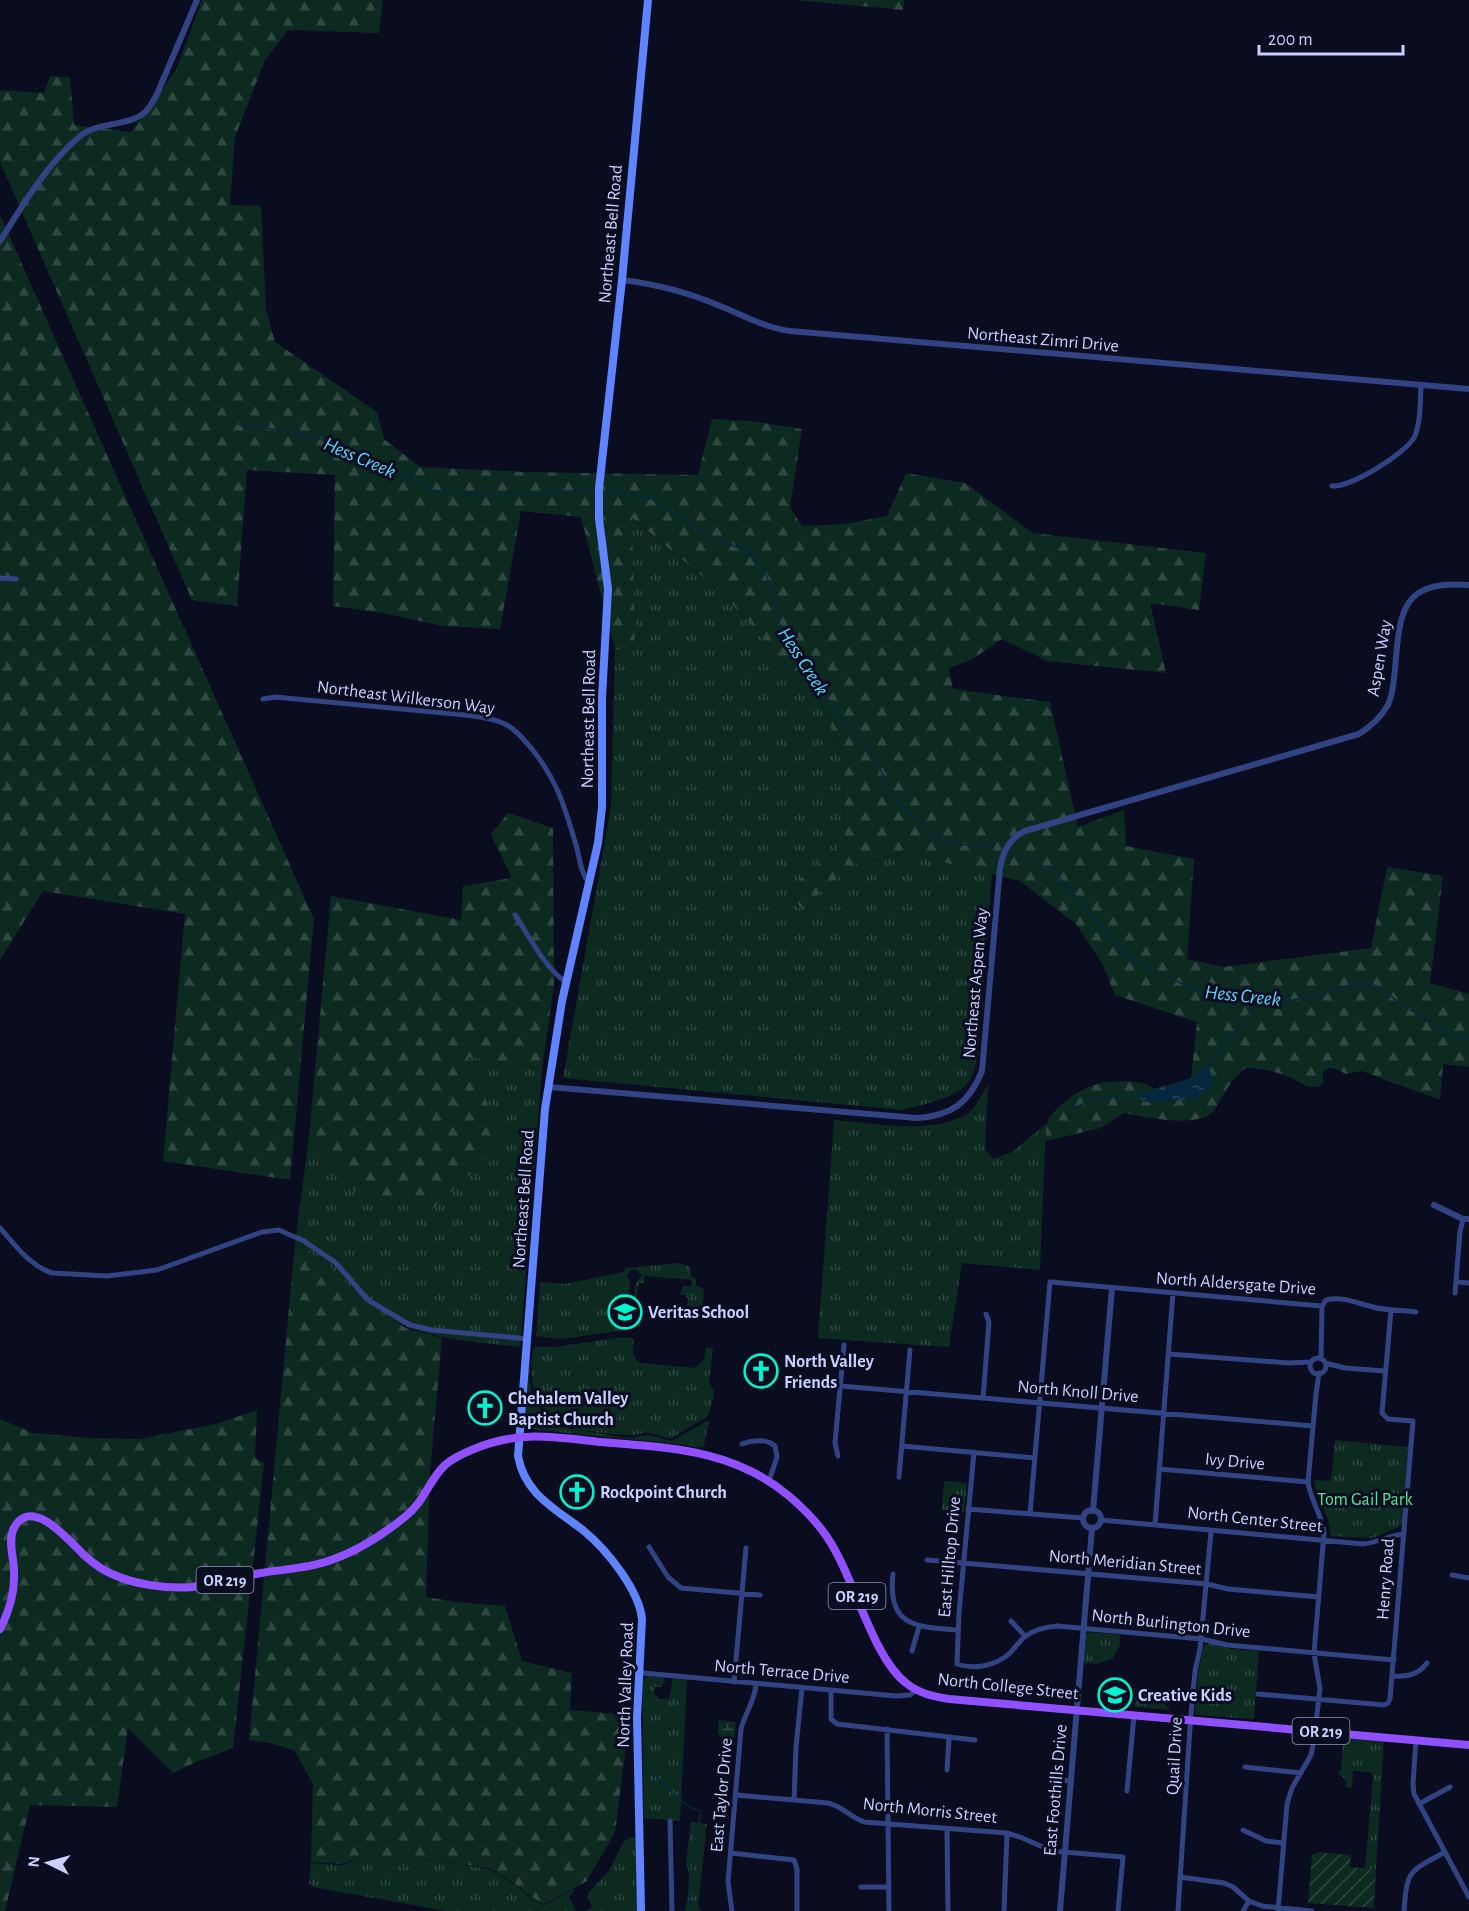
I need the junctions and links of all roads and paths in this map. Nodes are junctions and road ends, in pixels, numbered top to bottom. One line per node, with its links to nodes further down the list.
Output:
1 (197, 0): 3 (street)
2 (648, 0): 4 (main road, Northeast Bell Road)
3 (0, 241)
4 (622, 280): 5 (street, Northeast Zimri Drive); 13 (main road, Northeast Bell Road)
5 (1421, 385): 6 (street, Northeast Zimri Drive); 7 (street)
6 (1469, 389)
7 (1332, 486)
8 (0, 578): 9 (street)
9 (16, 579)
10 (1469, 585): 12 (street, Aspen Way)
11 (263, 699): 13 (street, Northeast Wilkerson Way)
12 (1382, 714): 16 (street, Northeast Aspen Way)
13 (589, 883): 15 (main road, Northeast Bell Road)
14 (515, 915): 15 (street)
15 (566, 982): 16 (main road, Northeast Bell Road)
16 (549, 1087): 29 (main road, Northeast Bell Road)
17 (1434, 1205): 18 (street)
18 (1466, 1219): 20 (street)
19 (0, 1228): 29 (street)
20 (1456, 1282): 21 (street); 24 (street)
21 (1469, 1283)
22 (1112, 1288): 23 (street, North Aldersgate Drive); 38 (street, North Aldersgate Drive); 39 (street)
23 (1173, 1293): 25 (street, North Aldersgate Drive); 32 (street)
24 (1455, 1293)
25 (1322, 1306): 26 (street, North Aldersgate Drive); 33 (street)
26 (1391, 1310): 27 (street, North Aldersgate Drive); 34 (street)
27 (1416, 1311)
28 (986, 1314): 37 (street)
29 (528, 1339): 42 (main road, Northeast Bell Road)
30 (844, 1345): 35 (street)
31 (910, 1350): 36 (street)
32 (1168, 1354): 33 (street); 40 (street)
33 (1318, 1366): 34 (street); 41 (street)
34 (1385, 1371): 60 (street, Henry Road)
35 (840, 1386): 36 (street, North Knoll Drive); 46 (street)
36 (907, 1392): 37 (street, North Knoll Drive); 44 (street)
37 (983, 1398): 38 (street, North Knoll Drive)
38 (1040, 1403): 39 (street, North Knoll Drive); 47 (street)
39 (1102, 1408): 40 (street, North Knoll Drive); 53 (street)
40 (1164, 1414): 41 (street, North Knoll Drive); 48 (street)
41 (1313, 1426): 51 (street)
42 (520, 1436): 50 (main road, North College Street / OR 219); 77 (main road, OR 219); 129 (main road, North Valley Road)
43 (742, 1444): 50 (street)
44 (902, 1446): 45 (street); 49 (street)
45 (974, 1452): 47 (street); 52 (street, East Hilltop Drive)
46 (838, 1456)
47 (1035, 1458): 54 (street)
48 (1159, 1469): 51 (street, Ivy Drive); 57 (street)
49 (899, 1477)
50 (769, 1481): 92 (main road, North College Street / OR 219)
51 (1308, 1482): 61 (street)
52 (968, 1509): 54 (street); 65 (street, East Hilltop Drive)
53 (1093, 1510): 55 (street); 56 (street)
54 (1030, 1514): 55 (street)
55 (1083, 1518): 58 (street)
56 (1101, 1520): 57 (street, North Center Street); 58 (street)
57 (1155, 1525): 59 (street, North Center Street)
58 (1092, 1528): 67 (street, East Foothills Drive)
59 (1212, 1532): 61 (street, North Center Street); 70 (street, Quail Drive)
60 (1404, 1534): 61 (street, North Center Street); 83 (street, Henry Road)
61 (1324, 1541): 73 (street)
62 (649, 1547): 71 (street)
63 (746, 1548): 71 (street)
64 (927, 1560): 65 (street, North Meridian Street)
65 (963, 1563): 67 (street, North Meridian Street); 78 (street, East Hilltop Drive)
66 (892, 1574): 75 (street)
67 (1088, 1574): 70 (street, North Meridian Street); 76 (street, East Foothills Drive)
68 (1452, 1575): 69 (street)
69 (1469, 1578)
70 (1206, 1584): 73 (street, North Meridian Street); 80 (street, Quail Drive)
71 (741, 1593): 72 (street); 88 (street)
72 (760, 1595)
73 (1319, 1597): 82 (street)
74 (1011, 1621): 79 (street)
75 (919, 1627): 78 (street); 81 (street)
76 (1083, 1628): 79 (street, North Burlington Drive); 80 (street, North Burlington Drive); 95 (street, East Foothills Drive)
77 (0, 1629)
78 (958, 1630): 85 (street, East Hilltop Drive)
79 (1025, 1636): 85 (street, North Burlington Drive)
80 (1202, 1639): 82 (street, North Burlington Drive); 97 (street, Quail Drive)
81 (912, 1651)
82 (1314, 1653): 83 (street, North Burlington Drive); 94 (street)
83 (1394, 1660): 87 (street, Henry Road)
84 (1427, 1663): 87 (street)
85 (957, 1664)
86 (643, 1673): 88 (street, North Terrace Drive)
87 (1392, 1676): 94 (street, Henry Road)
88 (734, 1682): 89 (street, North Terrace Drive)
89 (756, 1684): 90 (street, North Terrace Drive); 111 (street, East Taylor Drive)
90 (802, 1688): 91 (street, North Terrace Drive); 112 (street)
91 (831, 1690): 92 (street, North Terrace Drive); 98 (street)
92 (916, 1690): 95 (main road, North College Street / OR 219)
93 (1258, 1694): 94 (street)
94 (1319, 1699): 99 (street)
95 (1076, 1710): 96 (main road, North College Street / OR 219); 108 (street, East Foothills Drive)
96 (1134, 1715): 97 (main road, North College Street / OR 219); 110 (street)
97 (1191, 1720): 99 (main road, North College Street / OR 219); 123 (street, Quail Drive)
98 (887, 1730): 100 (street); 115 (street)
99 (1315, 1731): 102 (main road, North College Street / OR 219); 106 (street)
100 (949, 1737): 101 (street); 105 (street)
101 (975, 1740)
102 (1416, 1740): 103 (main road, North College Street / OR 219); 113 (street)
103 (1469, 1745)
104 (1245, 1767): 106 (street)
105 (947, 1770)
106 (1301, 1773): 119 (street)
107 (1051, 1779): 108 (street)
108 (1071, 1781): 120 (street, East Foothills Drive)
109 (1450, 1787): 113 (street)
110 (1127, 1791)
111 (736, 1795): 112 (street, North Morris Street); 122 (street, East Taylor Drive)
112 (794, 1800): 115 (street, North Morris Street)
113 (1419, 1804): 121 (street)
114 (670, 1821): 130 (street)
115 (889, 1824): 116 (street, North Morris Street); 125 (street)
116 (947, 1829): 118 (street, North Morris Street); 134 (street)
117 (1243, 1830): 119 (street)
118 (1007, 1833): 120 (street, North Morris Street); 135 (street)
119 (1283, 1843): 128 (street)
120 (1065, 1852): 136 (street, East Foothills Drive); 137 (street, North Morris Street)
121 (1445, 1852): 126 (street); 141 (street)
122 (731, 1853): 131 (street, East Taylor Drive); 132 (street)
123 (1180, 1877): 127 (street); 138 (street, Quail Drive)
124 (861, 1887): 125 (street)
125 (889, 1887): 133 (street)
126 (1469, 1897)
127 (1249, 1901): 128 (street); 139 (street)
128 (1278, 1910): 140 (street)
129 (640, 1911)
130 (672, 1911)
131 (732, 1911)
132 (797, 1911)
133 (890, 1911)
134 (948, 1911)
135 (1004, 1911)
136 (1060, 1911)
137 (1118, 1911)
138 (1178, 1911)
139 (1243, 1911)
140 (1312, 1911)
141 (1404, 1911)

